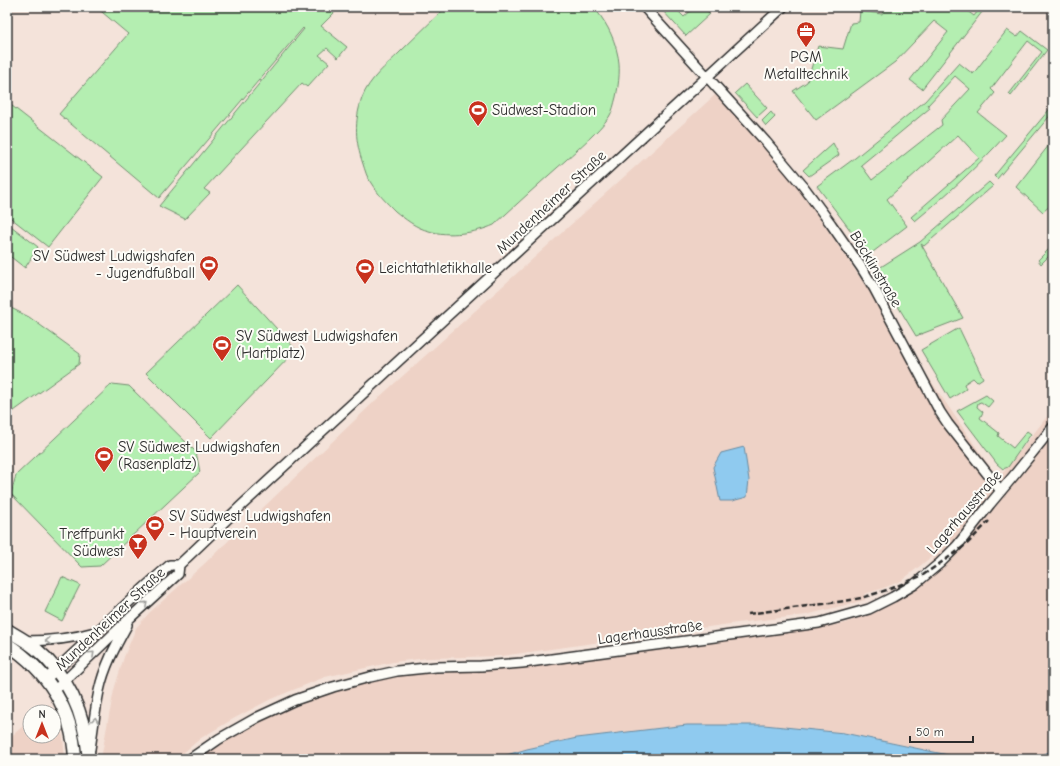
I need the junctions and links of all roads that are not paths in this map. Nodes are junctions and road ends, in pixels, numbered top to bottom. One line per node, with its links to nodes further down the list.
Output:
1 (644, 7): 3 (street, Böcklinstraße)
2 (784, 7): 3 (street, Mundenheimer Straße)
3 (708, 77): 5 (street, Böcklinstraße); 6 (street, Mundenheimer Straße)
4 (1053, 427): 5 (street, Lagerhausstraße)
5 (1001, 491): 18 (street, Lagerhausstraße)
6 (179, 565): 7 (street, Mundenheimer Straße, one-way to 6); 9 (street, Mundenheimer Straße)
7 (131, 617): 14 (street, Mundenheimer Straße, one-way to 7); 17 (street, one-way to 7)
8 (7, 630): 10 (main road)
9 (98, 631): 10 (street, one-way to 10); 12 (street, Mundenheimer Straße)
10 (25, 641): 12 (main road)
11 (7, 644): 13 (main road)
12 (56, 670): 13 (street, Mundenheimer Straße); 14 (main road)
13 (46, 678): 15 (main road)
14 (64, 681): 15 (street, Mundenheimer Straße); 17 (main road)
15 (54, 691): 16 (main road)
16 (75, 759)
17 (89, 759)
18 (190, 759)

